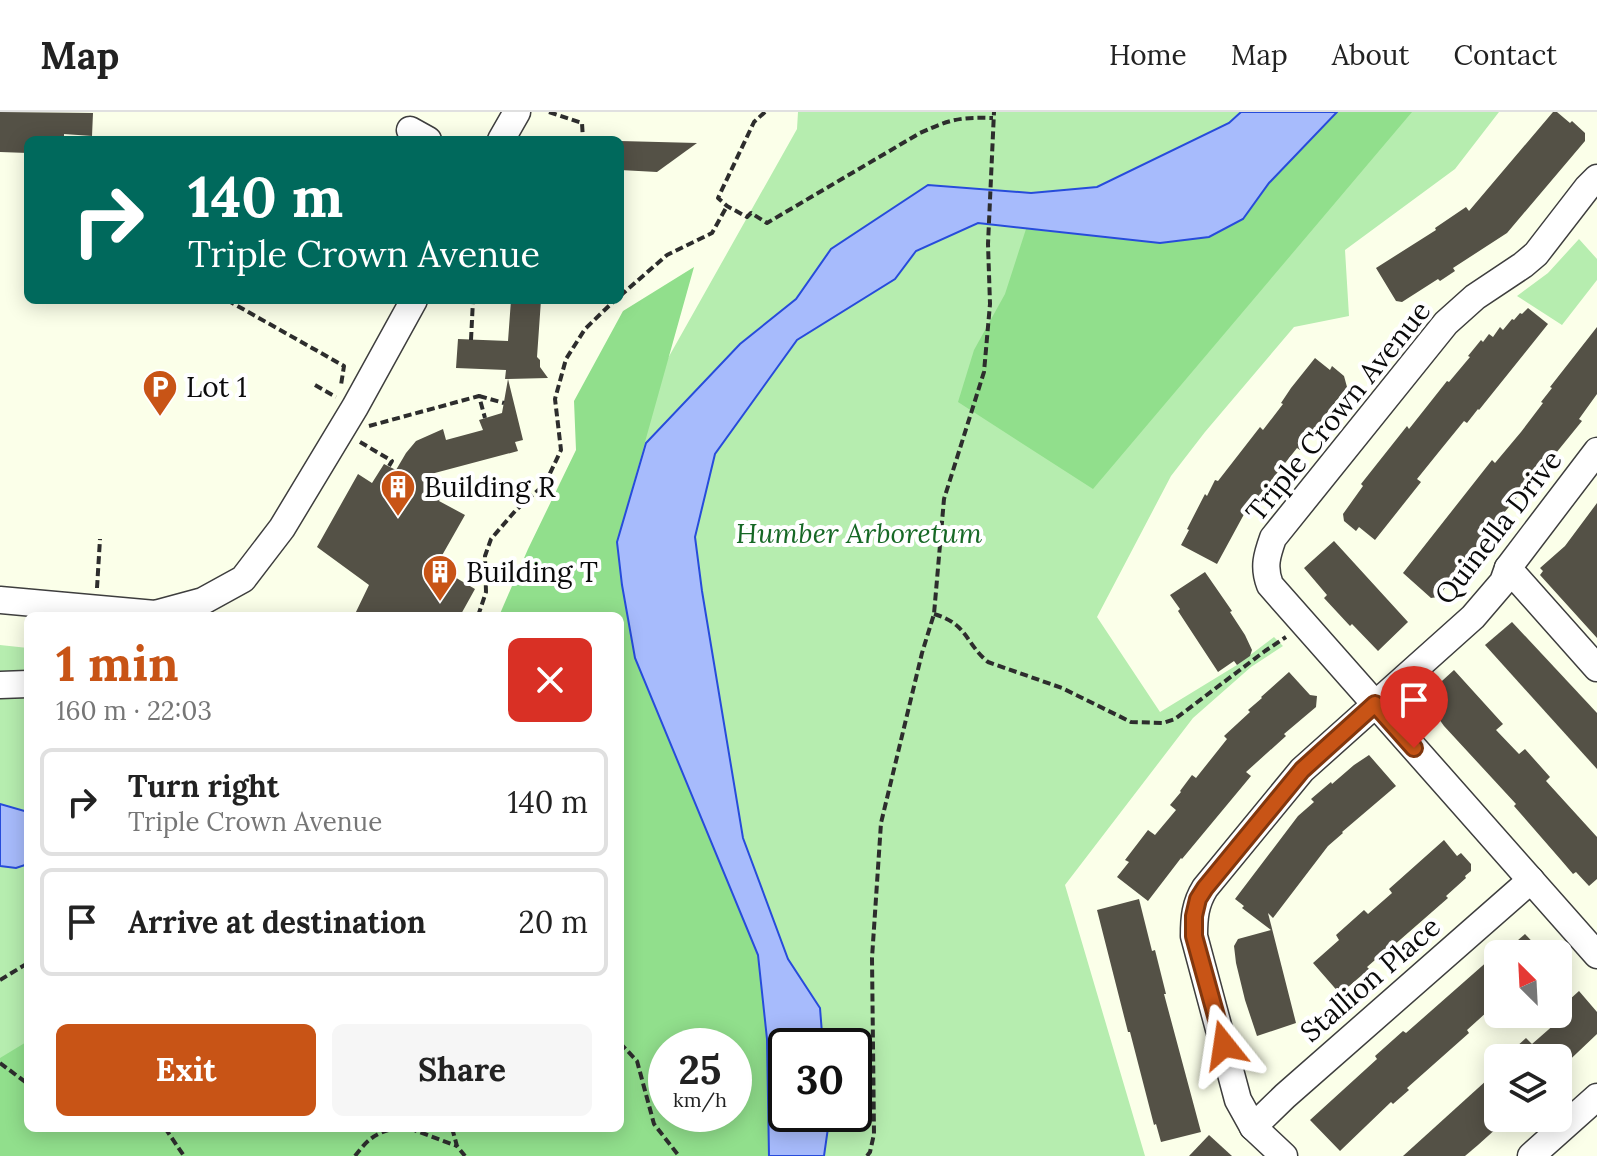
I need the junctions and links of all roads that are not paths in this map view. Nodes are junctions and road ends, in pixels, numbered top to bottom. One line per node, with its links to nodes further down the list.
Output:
1 (517, 112): 2 (street)
2 (503, 136)
3 (1597, 178): 13 (street, Triple Crown Avenue)
4 (412, 304): 9 (street)
5 (1597, 451): 6 (street, Quinella Drive)
6 (1508, 568): 10 (street); 13 (street, Quinella Drive)
7 (0, 600): 8 (street)
8 (90, 612)
9 (162, 612)
10 (1597, 668)
11 (24, 684): 12 (street)
12 (0, 685)
13 (1375, 704): 14 (street, Triple Crown Avenue); 17 (street, Quinella Drive)
14 (1531, 880): 15 (street, Triple Crown Avenue); 17 (street, Stallion Place)
15 (1597, 955)
16 (1597, 1097): 19 (street)
17 (1253, 1127): 18 (street)
18 (1284, 1156)
19 (1531, 1156)

